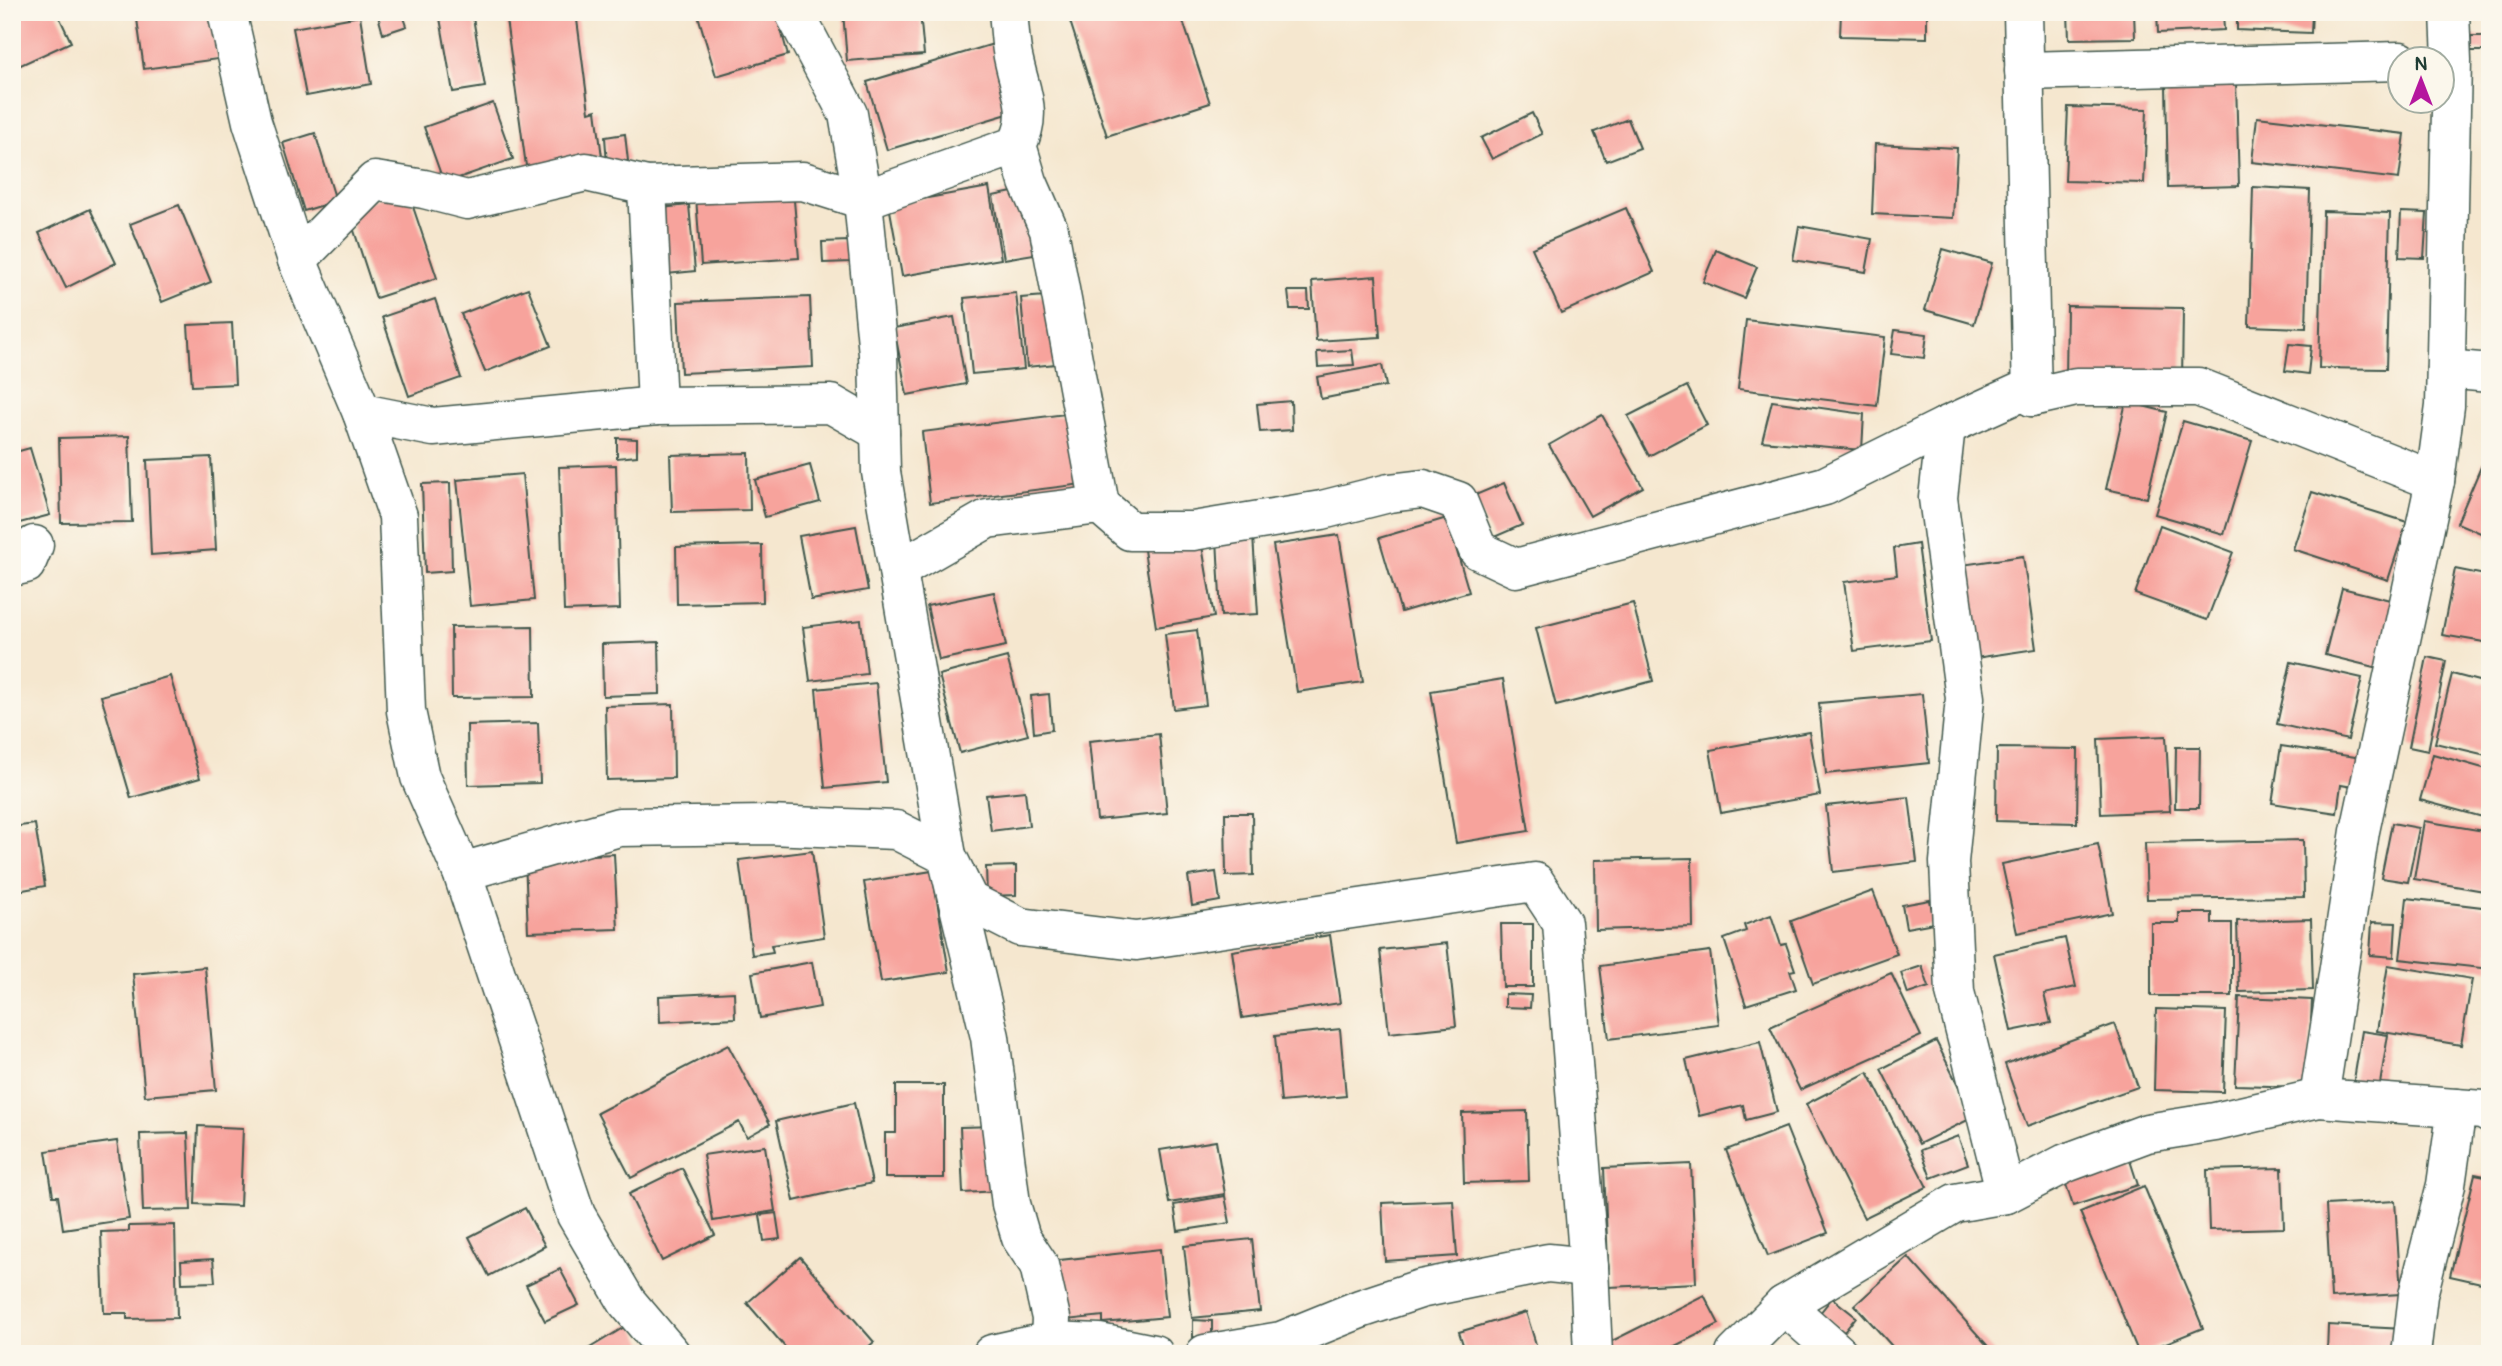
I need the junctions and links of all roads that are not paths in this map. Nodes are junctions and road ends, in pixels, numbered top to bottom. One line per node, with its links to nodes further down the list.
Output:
1 (227, 12): 13 (street)
2 (794, 12): 12 (street)
3 (1008, 12): 10 (street)
4 (2023, 12): 8 (street)
5 (2450, 12): 6 (street)
6 (2448, 46)
7 (2386, 61): 8 (street)
8 (2024, 71): 17 (street)
9 (2447, 116): 15 (street)
10 (1017, 145): 12 (street); 24 (street)
11 (647, 186): 12 (street); 13 (street); 19 (street)
12 (863, 200): 14 (street)
13 (298, 260): 20 (street)
14 (878, 368): 18 (street); 22 (street)
15 (2446, 369): 16 (street); 23 (street)
16 (2490, 373)
17 (2032, 397): 21 (street); 23 (street)
18 (831, 404): 19 (street); 22 (street)
19 (657, 406): 20 (street)
20 (362, 413): 27 (street)
21 (1946, 426): 24 (street); 30 (street)
22 (880, 432): 25 (street)
23 (2435, 481): 28 (street)
24 (1100, 505): 25 (street)
25 (898, 570): 26 (street)
26 (947, 856): 27 (street); 31 (street); 33 (street)
27 (462, 872): 34 (street)
28 (2319, 1098): 29 (street); 30 (street)
29 (2473, 1111): 41 (street)
30 (2006, 1194): 32 (street)
31 (1589, 1267): 37 (street); 38 (street)
32 (1784, 1305): 39 (street); 40 (street)
33 (1050, 1341): 35 (street); 36 (street)
34 (671, 1354)
35 (992, 1354)
36 (1154, 1354)
37 (1205, 1354)
38 (1593, 1354)
39 (1735, 1354)
40 (1839, 1354)
41 (2412, 1354)

